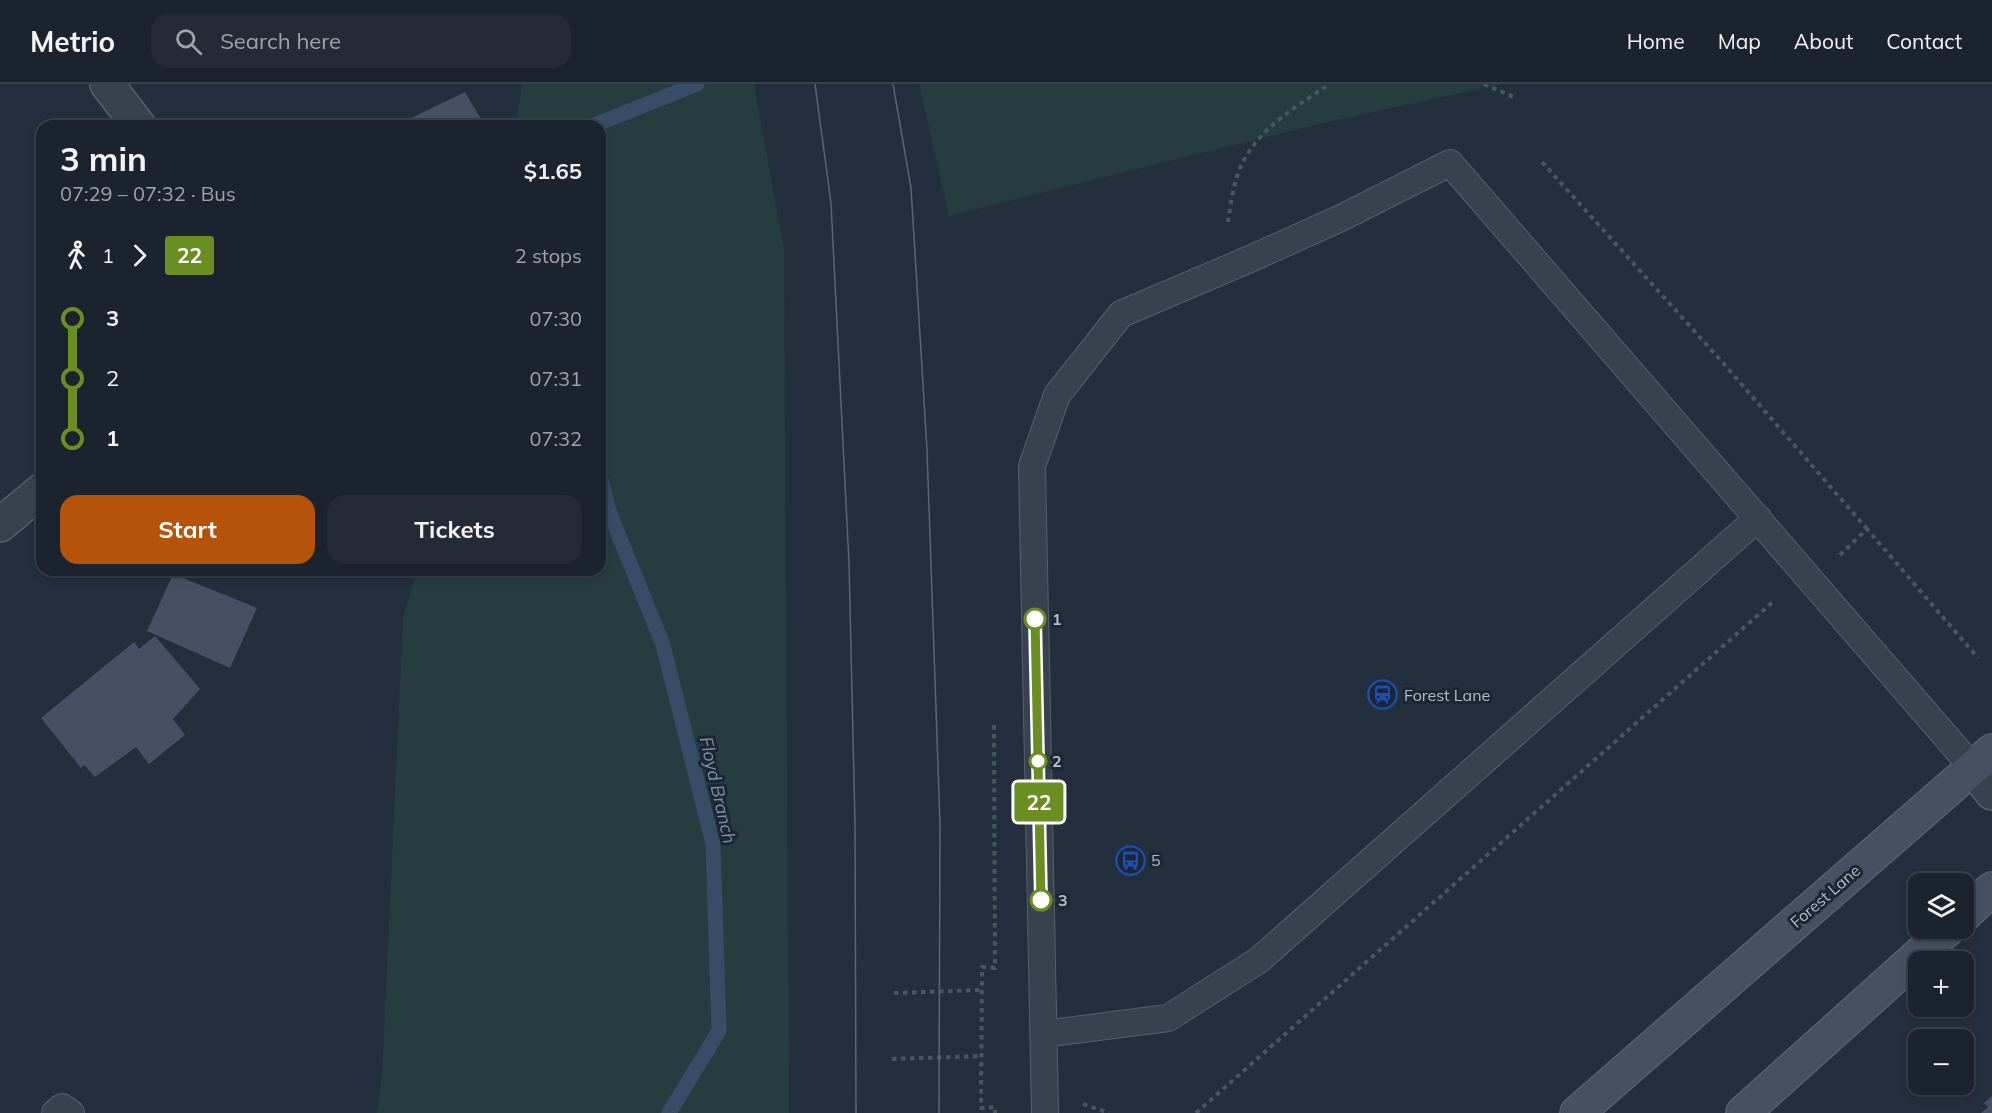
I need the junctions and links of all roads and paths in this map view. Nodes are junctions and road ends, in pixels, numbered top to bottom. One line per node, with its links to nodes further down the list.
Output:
1 (107, 84): 5 (street)
2 (1330, 84): 7 (path)
3 (1484, 84): 4 (path)
4 (1516, 98)
5 (134, 120)
6 (1542, 162): 11 (path)
7 (1228, 222)
8 (36, 495): 10 (street)
9 (1758, 518): 12 (lane); 21 (lane); 21 (lane)
10 (0, 525)
11 (1868, 529): 12 (path); 13 (path)
12 (1809, 576): 15 (lane); 28 (path)
13 (1978, 658)
14 (994, 717): 19 (path)
15 (1986, 770): 29 (main road, Forest Lane)
16 (1992, 890): 17 (main road)
17 (1974, 906)
18 (1936, 939): 30 (main road)
19 (981, 990): 20 (path); 22 (path)
20 (894, 993)
21 (1043, 1034): 27 (lane)
22 (982, 1056): 23 (path); 26 (path)
23 (892, 1059)
24 (55, 1113): 25 (lane)
25 (72, 1113)
26 (995, 1113)
27 (1045, 1113)
28 (1196, 1113)
29 (1577, 1113)
30 (1743, 1113)

